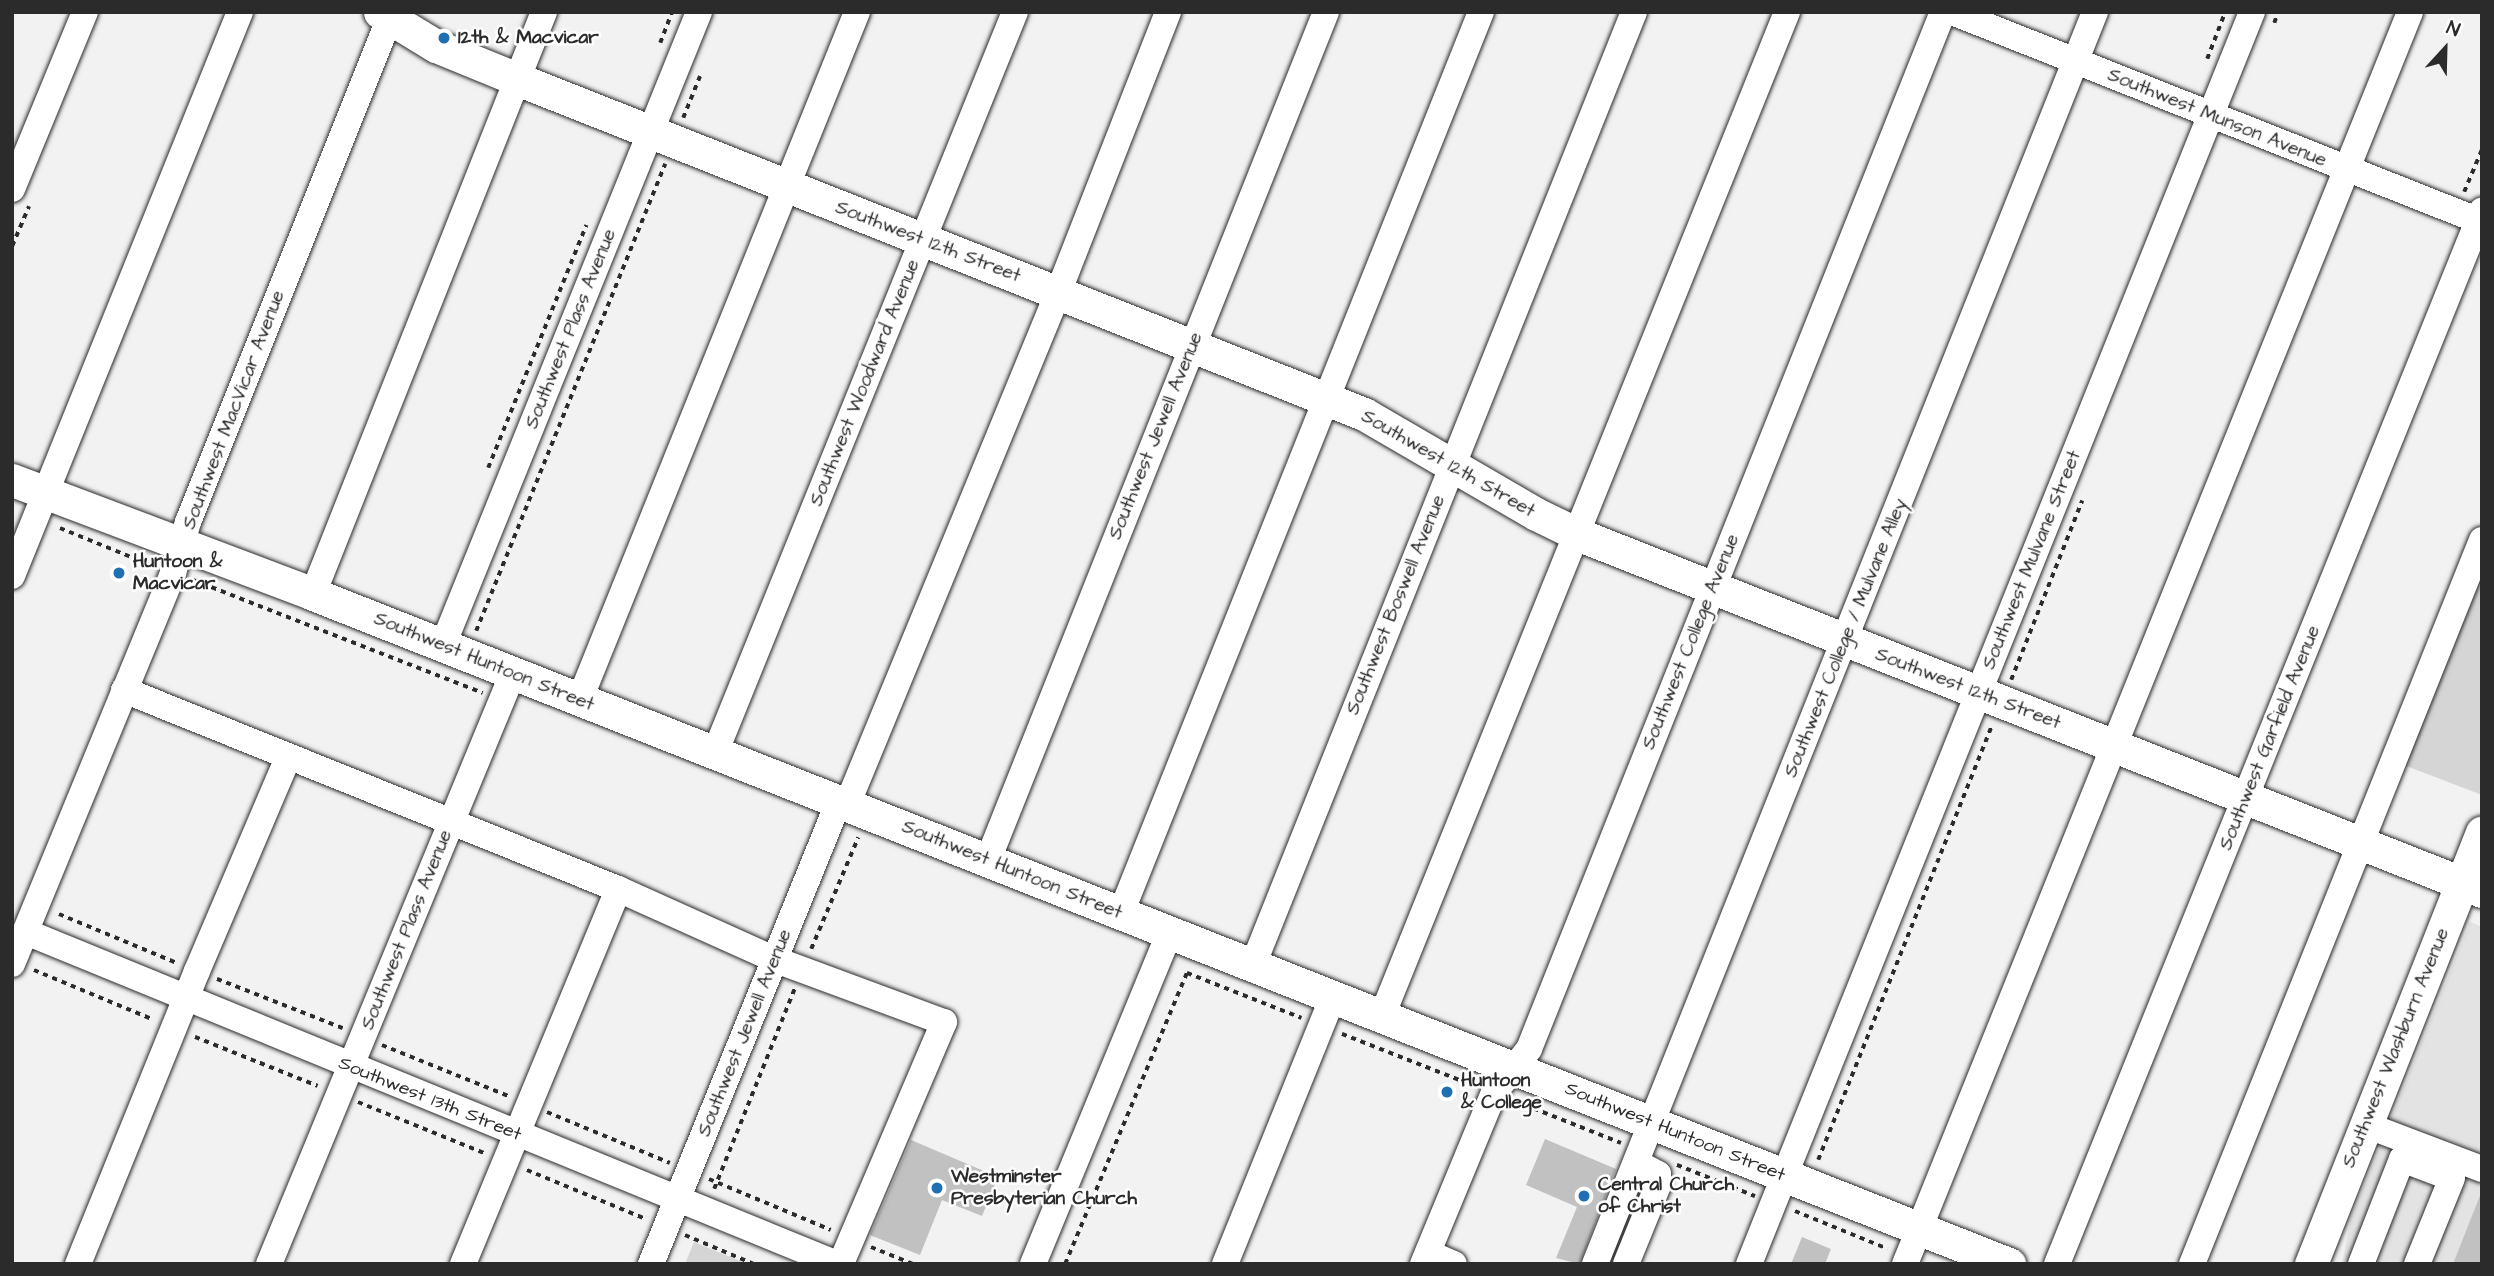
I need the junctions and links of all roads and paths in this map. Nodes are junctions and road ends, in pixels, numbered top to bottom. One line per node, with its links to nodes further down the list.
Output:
1 (85, 12): 26 (street)
2 (240, 12): 35 (street)
3 (544, 12): 21 (street)
4 (699, 12): 23 (street, Southwest Plass Avenue)
5 (857, 12): 25 (street)
6 (1014, 12): 28 (street, Southwest Woodward Avenue)
7 (1168, 12): 29 (street, Southwest Jewell Avenue)
8 (1326, 12): 30 (street, Southwest Jewell Avenue)
9 (1481, 12): 31 (street)
10 (1634, 12): 32 (street, Southwest Boswell Avenue)
11 (1787, 12): 36 (street)
12 (1943, 12): 40 (street, Southwest College Avenue)
13 (1952, 12): 19 (street, Southwest Munson Avenue)
14 (2095, 12): 19 (street, Southwest College / Mulvane Alley)
15 (2278, 12): 18 (path)
16 (2410, 12): 24 (street)
17 (387, 14): 21 (main road, Southwest 12th Street); 38 (street, Southwest MacVicar Avenue)
18 (2263, 19): 22 (street, Southwest Mulvane Street)
19 (2075, 62): 22 (street, Southwest Munson Avenue); 43 (street, Southwest College / Mulvane Alley)
20 (701, 74): 23 (path)
21 (517, 79): 23 (main road, Southwest 12th Street); 41 (street)
22 (2211, 116): 24 (street, Southwest Munson Avenue); 47 (street, Southwest Mulvane Street)
23 (662, 137): 25 (main road, Southwest 12th Street); 42 (path); 44 (street, Southwest Plass Avenue)
24 (2344, 169): 27 (street, Southwest Munson Avenue); 49 (street)
25 (788, 187): 28 (main road, Southwest 12th Street); 48 (street)
26 (12, 189)
27 (2480, 218): 52 (street, Southwest Garfield Avenue)
28 (923, 240): 29 (main road, Southwest 12th Street); 50 (street, Southwest Woodward Avenue)
29 (1058, 293): 30 (main road, Southwest 12th Street); 53 (street, Southwest Jewell Avenue)
30 (1192, 345): 31 (main road, Southwest 12th Street); 58 (street, Southwest Jewell Avenue)
31 (1326, 399): 32 (main road, Southwest 12th Street); 61 (street)
32 (1452, 465): 36 (main road, Southwest 12th Street); 67 (street, Southwest Boswell Avenue)
33 (12, 480): 35 (main road, Southwest Huntoon Street)
34 (2084, 496): 47 (path)
35 (41, 506): 38 (main road, Southwest Huntoon Street); 38 (path); 39 (street)
36 (1577, 534): 40 (main road, Southwest 12th Street); 72 (street)
37 (2482, 540): 57 (street)
38 (178, 559): 41 (main road, Southwest Huntoon Street); 45 (path); 46 (street, Southwest MacVicar Avenue)
39 (12, 576)
40 (1712, 589): 43 (main road, Southwest 12th Street); 76 (street, Southwest College Avenue)
41 (313, 594): 44 (main road, Southwest Huntoon Street)
42 (475, 635)
43 (1845, 641): 47 (main road, Southwest 12th Street); 81 (street, Southwest College / Mulvane Alley)
44 (443, 645): 45 (main road, Southwest Huntoon Street)
45 (507, 687): 48 (main road, Southwest Huntoon Street); 54 (street, Southwest Plass Avenue)
46 (124, 690): 51 (street); 63 (street, Southwest MacVicar Avenue)
47 (1990, 697): 49 (main road, Southwest 12th Street); 87 (street, Southwest Mulvane Street); 87 (path)
48 (580, 699): 50 (main road, Southwest Huntoon Street)
49 (2113, 746): 52 (main road, Southwest 12th Street); 92 (street)
50 (715, 753): 53 (main road, Southwest Huntoon Street)
51 (288, 758): 54 (street); 69 (street)
52 (2246, 797): 57 (main road, Southwest 12th Street); 109 (street, Southwest Garfield Avenue)
53 (843, 803): 58 (main road, Southwest Huntoon Street); 65 (street, Southwest Jewell Avenue)
54 (451, 823): 60 (street); 74 (street, Southwest Plass Avenue)
55 (2482, 833): 59 (main road, Southwest Washburn Avenue)
56 (858, 838): 68 (path)
57 (2361, 843): 59 (main road, Southwest 12th Street); 110 (street)
58 (988, 860): 61 (main road, Southwest Huntoon Street)
59 (2472, 887): 79 (main road, Southwest Washburn Avenue)
60 (618, 889): 65 (street); 78 (street)
61 (1121, 913): 64 (main road, Southwest Huntoon Street)
62 (59, 914): 69 (path)
63 (26, 932): 66 (street, Southwest MacVicar Avenue); 71 (street, Southwest 13th Street)
64 (1184, 938): 67 (main road, Southwest Huntoon Street); 101 (street); 102 (path)
65 (776, 960): 68 (street); 84 (street, Southwest Jewell Avenue)
66 (13, 963): 73 (path)
67 (1253, 965): 70 (main road, Southwest Huntoon Street)
68 (802, 969): 85 (path); 91 (street)
69 (197, 971): 71 (street); 74 (path)
70 (1333, 997): 72 (main road, Southwest Huntoon Street); 103 (street)
71 (185, 998): 73 (street); 75 (street, Southwest 13th Street)
72 (1382, 1016): 76 (main road, Southwest Huntoon Street)
73 (173, 1028): 77 (path); 94 (street)
74 (363, 1036): 75 (street, Southwest Plass Avenue); 78 (path)
75 (351, 1067): 77 (street, Southwest Plass Avenue); 80 (street, Southwest 13th Street)
76 (1504, 1081): 81 (main road, Southwest Huntoon Street); 81 (path); 93 (street, Southwest College Avenue)
77 (339, 1094): 82 (path); 95 (street, Southwest Plass Avenue)
78 (527, 1104): 80 (street); 84 (path)
79 (2366, 1125): 83 (street); 111 (main road, Southwest Washburn Avenue)
80 (515, 1135): 82 (street); 86 (street, Southwest 13th Street)
81 (1643, 1146): 87 (main road, Southwest Huntoon Street); 87 (path); 105 (street, Southwest College / Mulvane Alley); 106 (street)
82 (504, 1160): 89 (path); 96 (street)
83 (2482, 1169)
84 (688, 1171): 85 (path); 86 (street, Southwest Jewell Avenue)
85 (717, 1182): 88 (path); 91 (path)
86 (677, 1200): 88 (street, Southwest 13th Street); 89 (street, Southwest Jewell Avenue)
87 (1791, 1200): 92 (main road, Southwest Huntoon Street); 92 (path); 107 (street, Southwest Mulvane Street)
88 (704, 1211): 90 (path); 99 (street, Southwest 13th Street)
89 (666, 1227): 90 (path); 97 (street, Southwest Jewell Avenue)
90 (693, 1239): 98 (path)
91 (852, 1239): 99 (street); 100 (path)
92 (1910, 1250): 108 (main road, Southwest Huntoon Street)
93 (1425, 1258): 104 (street)
94 (78, 1264)
95 (269, 1264)
96 (463, 1264)
97 (651, 1264)
98 (754, 1264)
99 (839, 1264)
100 (913, 1264)
101 (1033, 1264)
102 (1065, 1264)
103 (1224, 1264)
104 (1454, 1264)
105 (1595, 1264)
106 (1626, 1264)
107 (1749, 1264)
108 (2009, 1264)
109 (2057, 1264)
110 (2192, 1264)
111 (2311, 1264)
112 (2361, 1264): 113 (street)
113 (2417, 1264)

